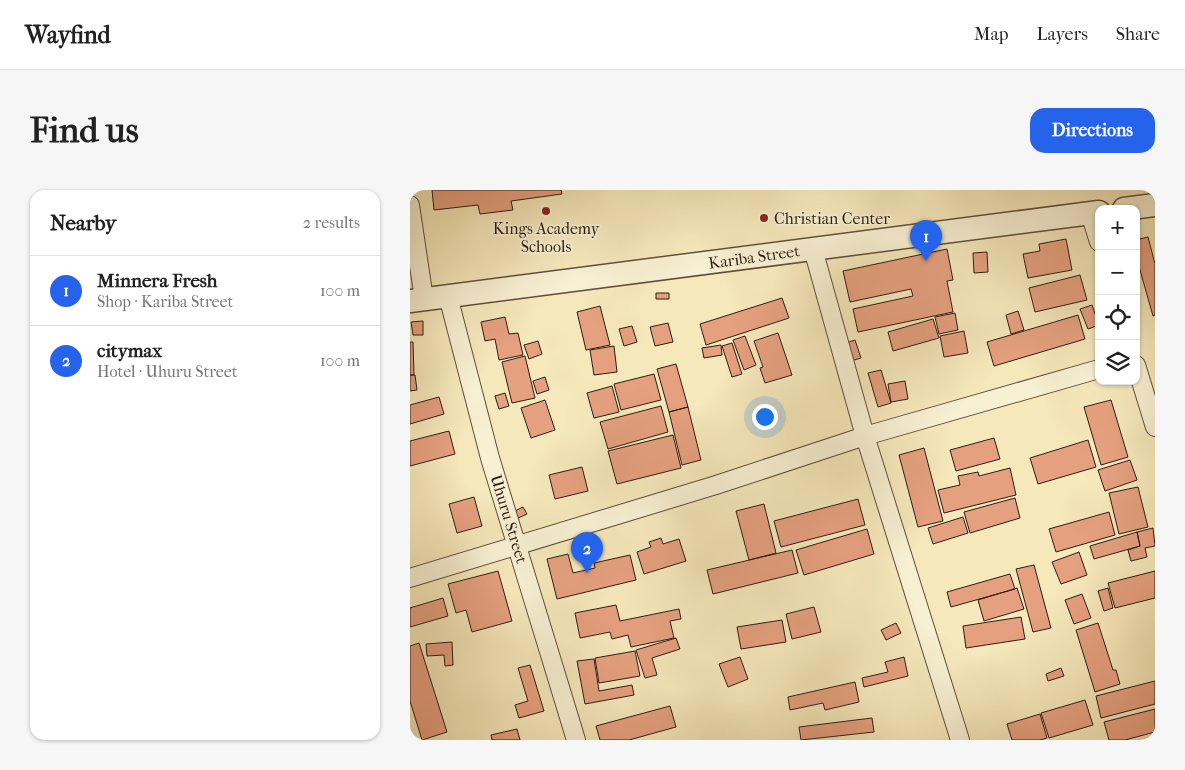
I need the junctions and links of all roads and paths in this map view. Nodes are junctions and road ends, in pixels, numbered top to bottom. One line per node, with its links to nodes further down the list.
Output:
1 (410, 204): 7 (street)
2 (1155, 205): 3 (street)
3 (1140, 207)
4 (1094, 213): 5 (street, Kariba Street)
5 (813, 249): 6 (street, Kariba Street); 11 (street)
6 (448, 296): 7 (street, Kariba Street); 12 (street, Uhuru Street)
7 (417, 300)
8 (1095, 370): 11 (street)
9 (1140, 378): 10 (street)
10 (1155, 427)
11 (865, 436): 12 (street); 15 (street)
12 (517, 544): 13 (street); 14 (street, Uhuru Street)
13 (410, 578)
14 (576, 740)
15 (960, 740)

